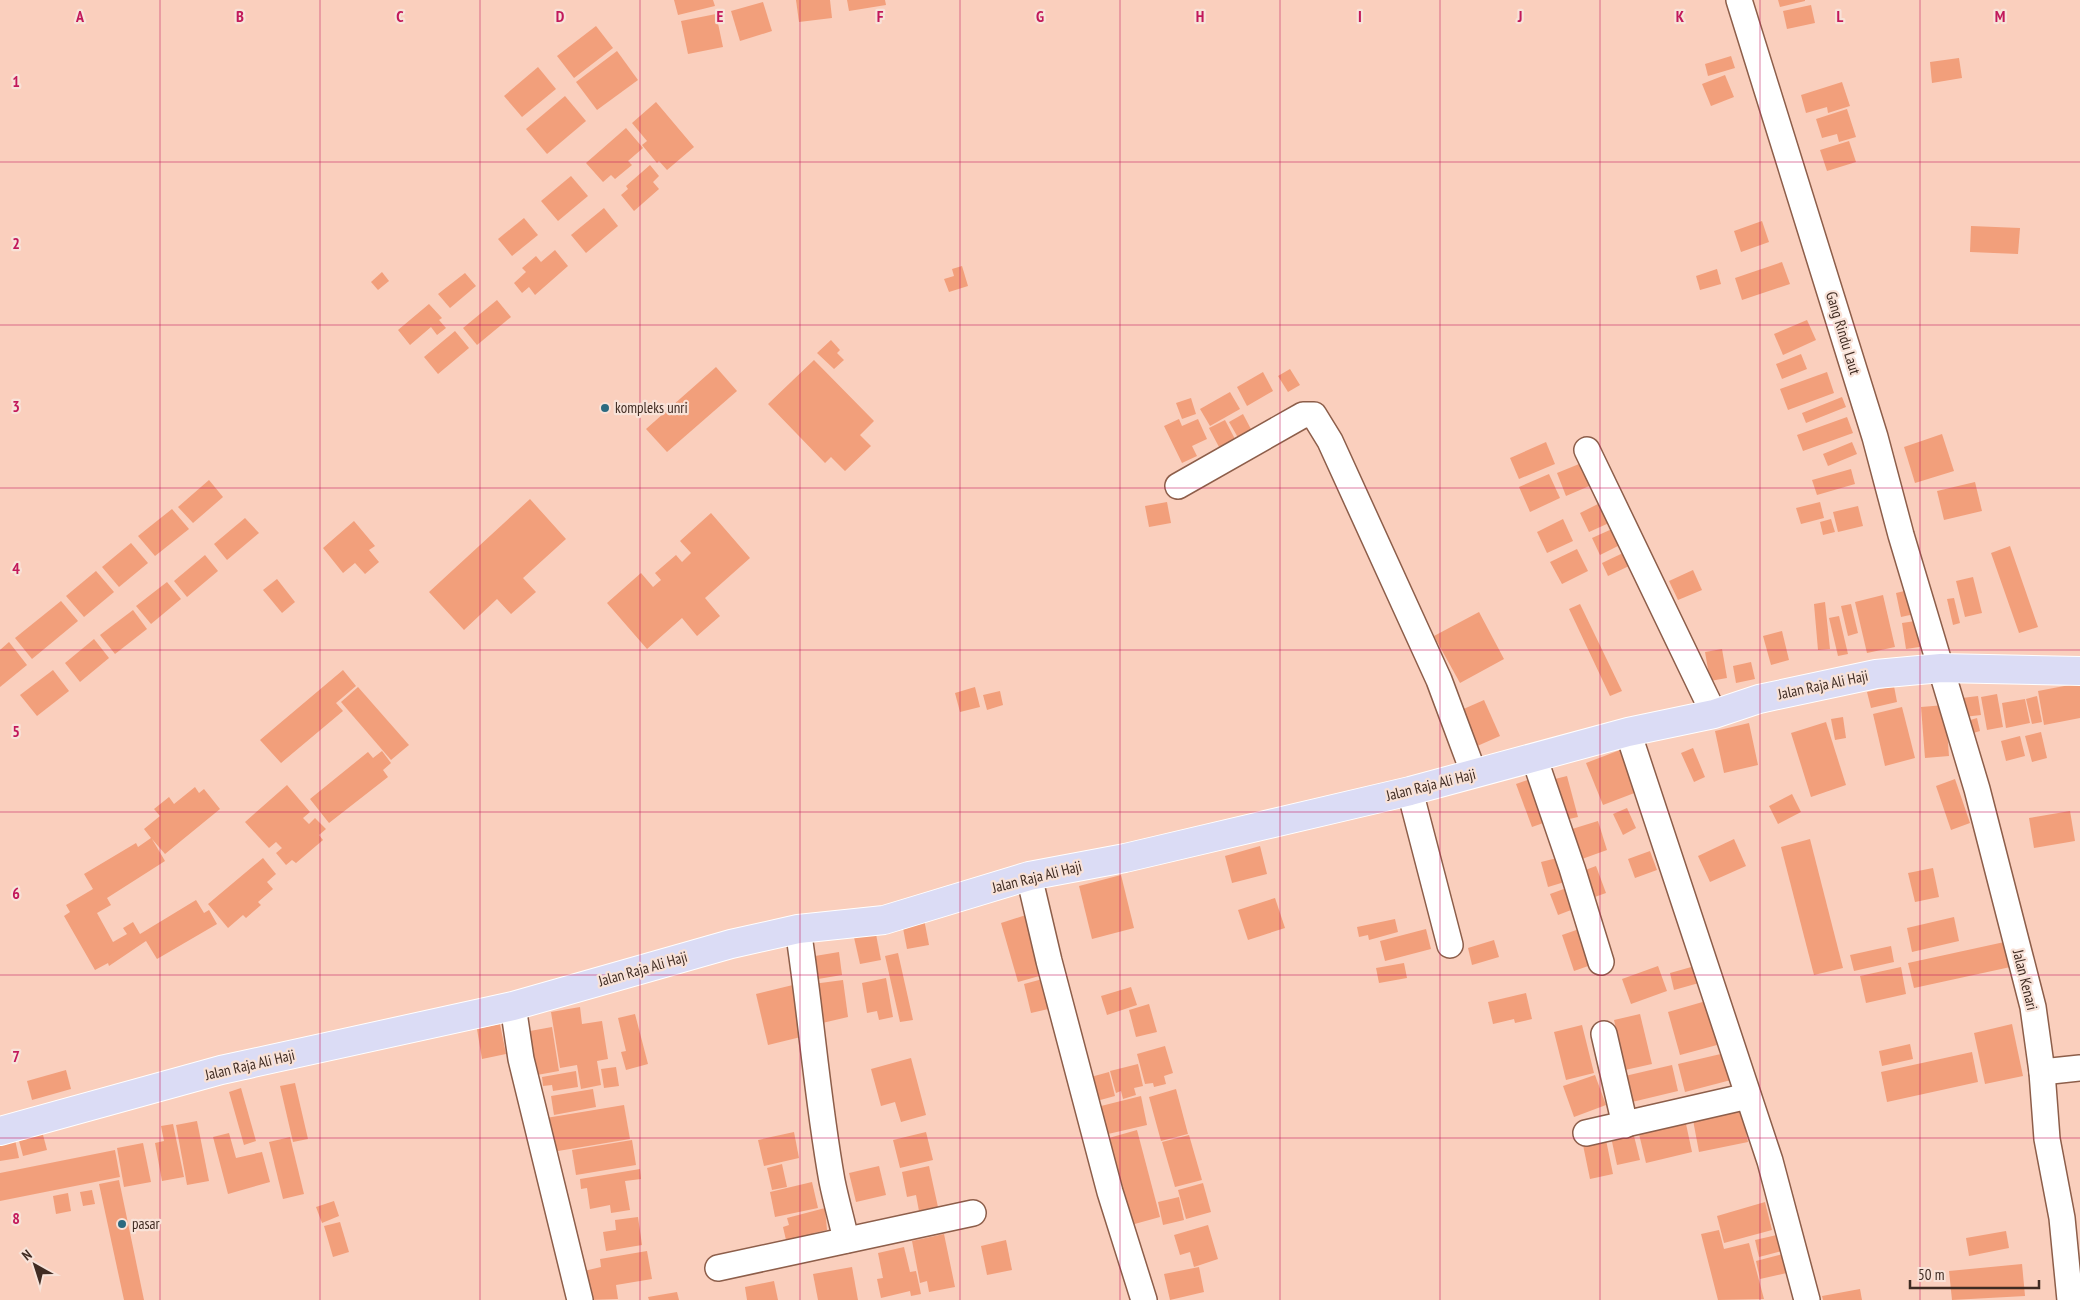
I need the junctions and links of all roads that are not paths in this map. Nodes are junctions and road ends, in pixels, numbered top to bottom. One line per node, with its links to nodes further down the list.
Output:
1 (1739, 0): 4 (street, Gang Rindu Laut)
2 (1587, 450): 6 (street)
3 (1178, 486): 9 (street)
4 (1941, 668): 5 (main road, Jalan Raja Ali Haji); 6 (main road, Jalan Raja Ali Haji); 18 (street, Jalan Kenari)
5 (2080, 671)
6 (1714, 714): 7 (main road, Jalan Raja Ali Haji)
7 (1628, 732): 8 (main road, Jalan Raja Ali Haji); 19 (street)
8 (1534, 757): 9 (main road, Jalan Raja Ali Haji); 14 (street)
9 (1474, 774): 10 (main road, Jalan Raja Ali Haji)
10 (1410, 791): 11 (main road, Jalan Raja Ali Haji); 13 (street)
11 (1029, 876): 12 (main road, Jalan Raja Ali Haji); 27 (street)
12 (798, 929): 15 (main road, Jalan Raja Ali Haji); 24 (street)
13 (1450, 945)
14 (1601, 962)
15 (513, 1006): 21 (main road, Jalan Raja Ali Haji); 26 (street)
16 (1604, 1034): 20 (street)
17 (2080, 1068): 18 (street)
18 (2042, 1072): 29 (street, Jalan Kenari)
19 (1748, 1096): 20 (street); 28 (street)
20 (1625, 1125): 22 (street)
21 (0, 1131)
22 (1586, 1133)
23 (973, 1213): 24 (street)
24 (846, 1240): 25 (street)
25 (718, 1268)
26 (580, 1300)
27 (1144, 1300)
28 (1807, 1300)
29 (2070, 1300)

